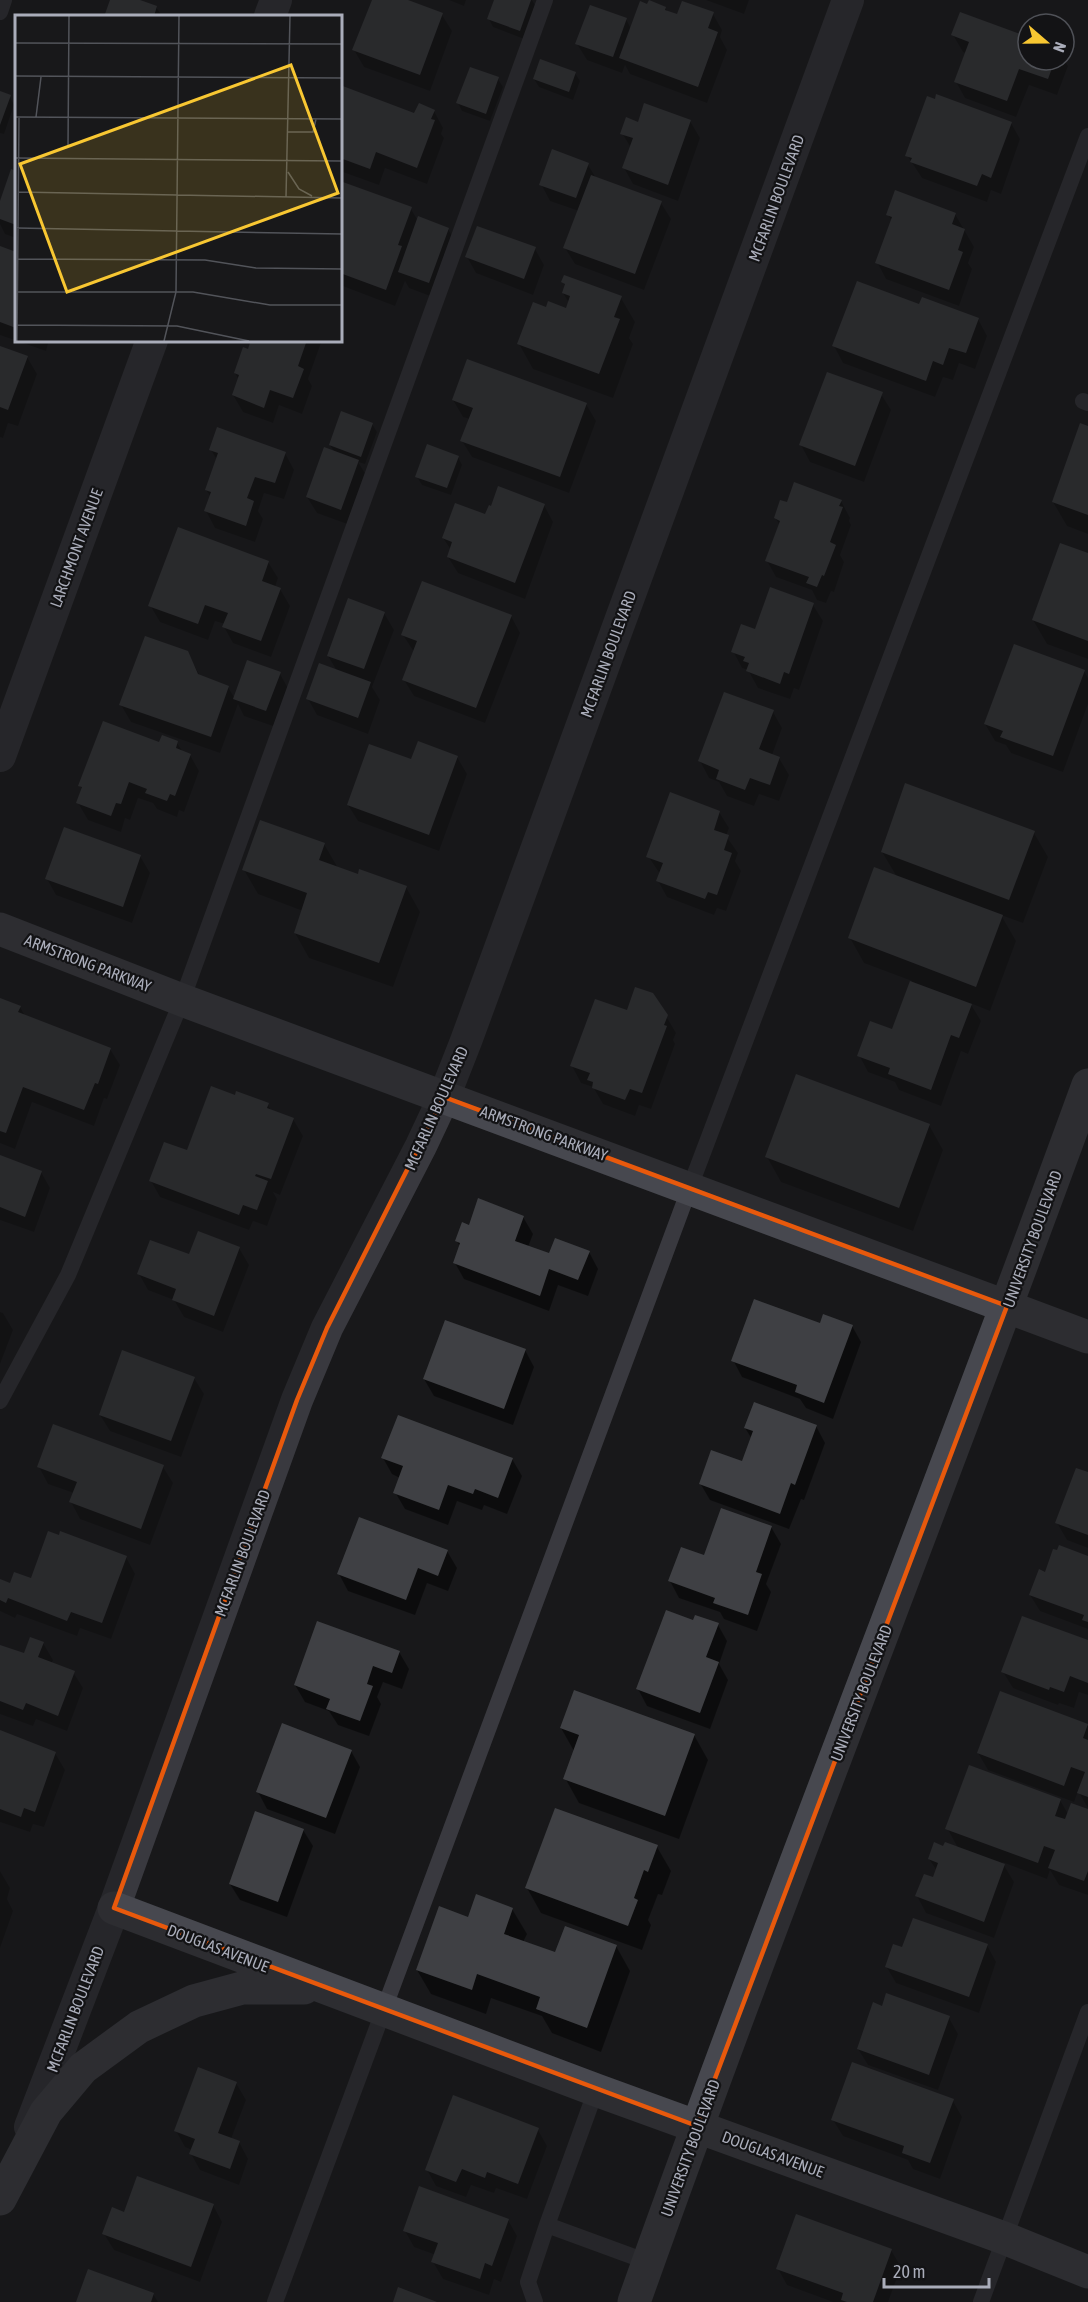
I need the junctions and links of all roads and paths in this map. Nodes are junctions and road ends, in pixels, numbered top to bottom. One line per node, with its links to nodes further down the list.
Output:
1 (4, 0): 5 (lane)
2 (276, 0): 6 (street)
3 (545, 0): 11 (lane)
4 (848, 0): 13 (street, MCFARLIN BOULEVARD)
5 (0, 12)
6 (270, 15)
7 (1088, 136): 14 (lane)
8 (151, 342): 9 (street, LARCHMONT AVENUE)
9 (0, 756)
10 (0, 929): 11 (street, ARMSTRONG PARKWAY)
11 (182, 1000): 13 (street, ARMSTRONG PARKWAY); 17 (lane)
12 (1088, 1085): 15 (street, UNIVERSITY BOULEVARD)
13 (444, 1097): 14 (street, ARMSTRONG PARKWAY); 18 (street, MCFARLIN BOULEVARD)
14 (690, 1187): 15 (street, ARMSTRONG PARKWAY); 20 (lane)
15 (1007, 1306): 16 (street, ARMSTRONG PARKWAY); 23 (street, UNIVERSITY BOULEVARD)
16 (1088, 1337)
17 (0, 1401)
18 (114, 1908): 19 (street, DOUGLAS AVENUE); 24 (street, MCFARLIN BOULEVARD)
19 (322, 1988): 20 (street, DOUGLAS AVENUE); 24 (street, DOUGLAS AVENUE)
20 (382, 2011): 22 (street, DOUGLAS AVENUE); 29 (lane)
21 (1088, 2012): 26 (lane)
22 (596, 2090): 23 (street, DOUGLAS AVENUE); 25 (lane)
23 (697, 2126): 26 (street, DOUGLAS AVENUE); 27 (street, UNIVERSITY BOULEVARD)
24 (2, 2198)
25 (547, 2225): 27 (lane); 30 (lane)
26 (1004, 2238): 28 (street, DOUGLAS AVENUE); 32 (lane)
27 (648, 2262): 31 (street, UNIVERSITY BOULEVARD)
28 (1088, 2272)
29 (275, 2302)
30 (535, 2302)
31 (634, 2302)
32 (981, 2302)

